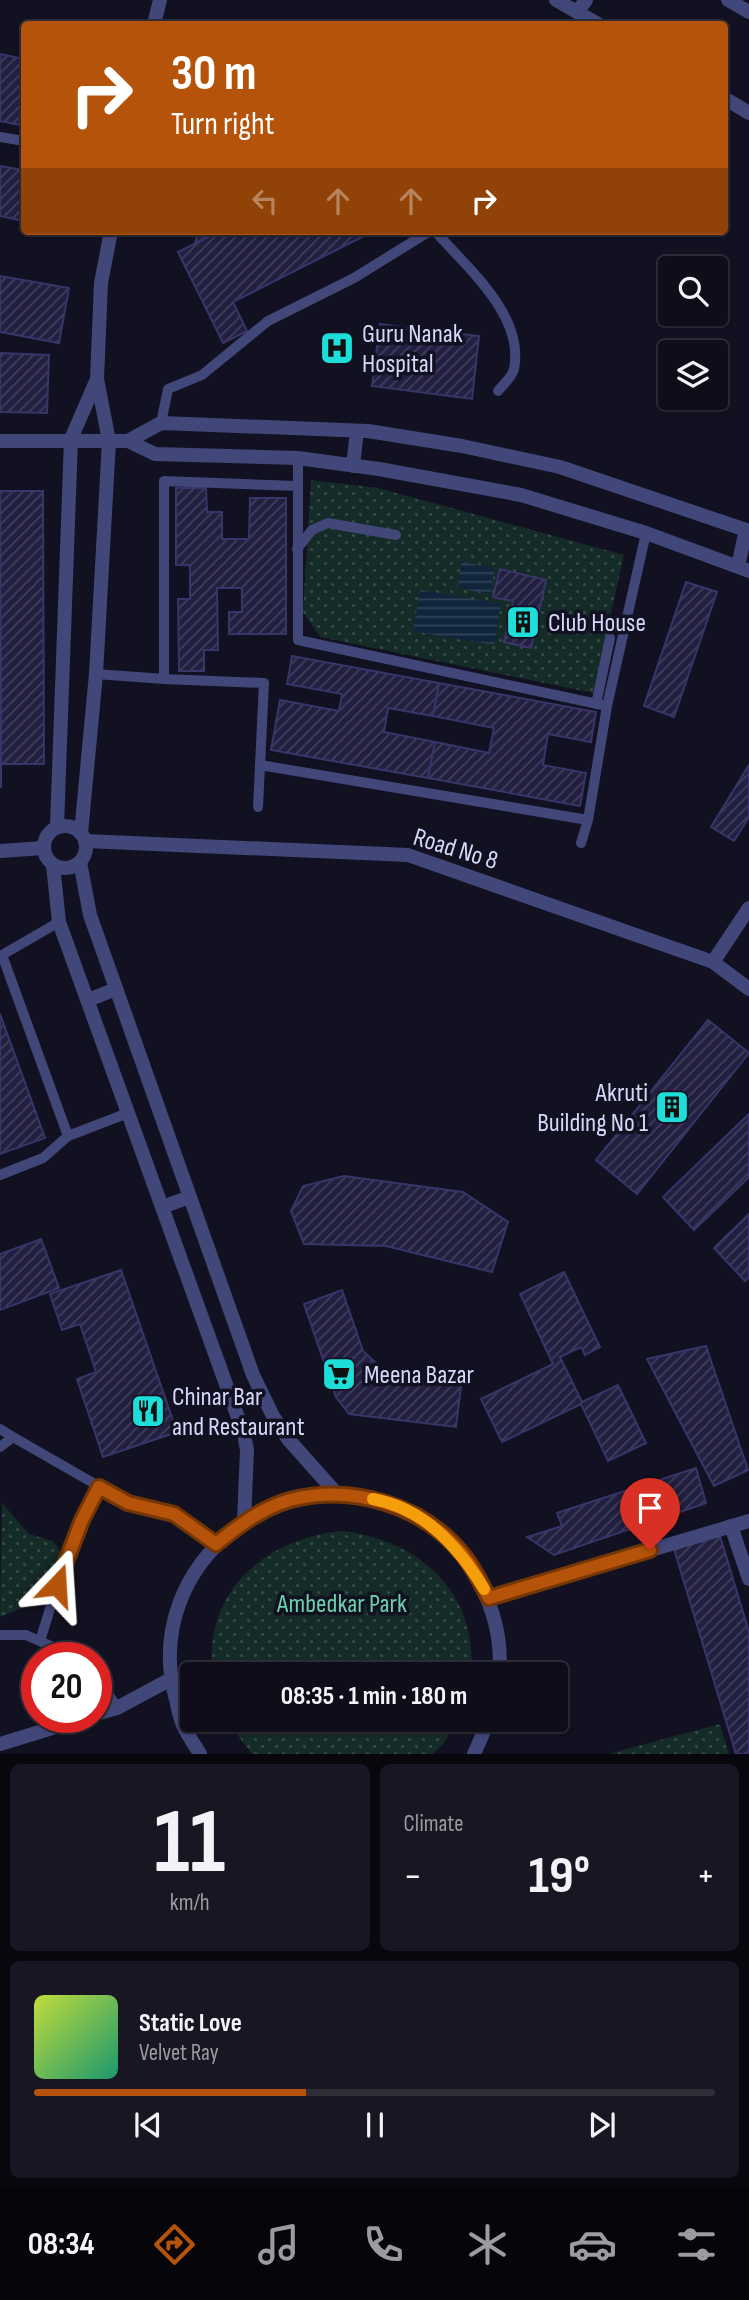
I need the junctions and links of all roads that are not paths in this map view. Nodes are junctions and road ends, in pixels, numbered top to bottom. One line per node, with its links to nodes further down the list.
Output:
1 (158, 0): 7 (street)
2 (556, 0): 5 (street)
3 (586, 0): 5 (street)
4 (727, 0): 6 (street)
5 (577, 12): 8 (street)
6 (749, 12)
7 (154, 21)
8 (593, 21)
9 (728, 100): 10 (street)
10 (749, 113)
11 (0, 137): 12 (lane)
12 (21, 140)
13 (110, 235): 16 (street)
14 (425, 235): 18 (lane)
15 (436, 235): 17 (lane)
16 (97, 379): 20 (street); 22 (street)
17 (498, 391)
18 (161, 423): 19 (street); 23 (street)
19 (357, 431): 25 (street); 27 (street)
20 (71, 439): 21 (street); 22 (street); 39 (street)
21 (0, 441)
22 (109, 441): 23 (street); 33 (street)
23 (128, 441): 24 (street)
24 (298, 458): 25 (street); 26 (lane)
25 (353, 466): 28 (street)
26 (297, 486): 30 (lane); 34 (lane)
27 (748, 530): 31 (street)
28 (646, 533): 31 (street); 35 (lane)
29 (396, 534): 30 (lane)
30 (297, 549): 35 (lane)
31 (743, 569)
32 (610, 638): 35 (lane)
33 (96, 674): 34 (lane); 40 (street)
34 (164, 679): 36 (lane)
35 (601, 705): 38 (lane)
36 (260, 765): 37 (lane); 38 (lane)
37 (258, 807)
38 (588, 820): 41 (lane)
39 (57, 826): 40 (street); 42 (street)
40 (83, 837): 44 (street); 49 (street, Road No 8)
41 (581, 844)
42 (43, 848): 43 (street); 45 (street)
43 (0, 851)
44 (80, 862): 45 (street); 50 (street)
45 (53, 865): 47 (street)
46 (749, 908): 49 (street)
47 (59, 922): 48 (lane); 52 (street)
48 (1, 956): 54 (lane)
49 (713, 962): 51 (street, Road No 8)
50 (116, 989): 52 (street); 56 (street)
51 (749, 989)
52 (88, 1000): 53 (street)
53 (128, 1113): 54 (lane); 57 (street)
54 (68, 1136): 55 (lane)
55 (0, 1175)
56 (190, 1197): 57 (street); 58 (street)
57 (162, 1207): 59 (street)
58 (261, 1392): 59 (street); 64 (street)
59 (233, 1402): 65 (street)
60 (0, 1429): 61 (lane)
61 (13, 1437): 62 (lane); 63 (lane)
62 (0, 1447)
63 (99, 1487): 68 (lane); 72 (lane)
64 (337, 1494): 65 (street); 70 (street)
65 (244, 1521): 68 (street)
66 (749, 1521): 67 (street)
67 (731, 1526): 69 (street); 70 (street)
68 (216, 1544): 74 (street)
69 (749, 1579)
70 (489, 1598): 73 (street)
71 (0, 1635): 72 (lane)
72 (40, 1641)
73 (500, 1662)
74 (171, 1679): 76 (street); 81 (street)
75 (112, 1700): 76 (lane)
76 (117, 1708): 77 (street)
77 (112, 1709)
78 (484, 1732): 82 (street)
79 (36, 1733): 80 (street)
80 (0, 1744)
81 (200, 1754)
82 (474, 1754)

